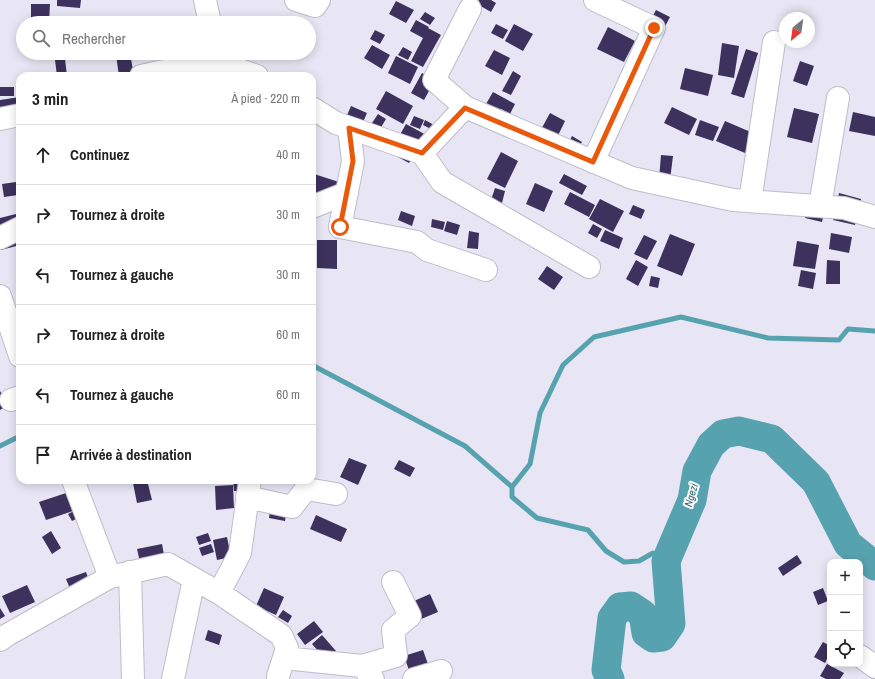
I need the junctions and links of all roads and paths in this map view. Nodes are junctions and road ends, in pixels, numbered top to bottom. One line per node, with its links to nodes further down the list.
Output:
1 (205, 0): 6 (street)
2 (296, 0): 3 (street)
3 (319, 0)
4 (595, 0): 17 (street)
5 (470, 9): 13 (street)
6 (208, 16)
7 (774, 42): 19 (street)
8 (210, 60): 10 (street)
9 (222, 60): 11 (street)
10 (164, 72)
11 (248, 72)
12 (838, 98): 21 (street)
13 (465, 108): 16 (street); 17 (street)
14 (316, 110): 15 (street)
15 (349, 128): 16 (street); 18 (street)
16 (422, 153): 25 (street)
17 (593, 162): 19 (street)
18 (347, 192): 20 (street); 26 (street)
19 (750, 201): 21 (street)
20 (316, 205)
21 (820, 206): 22 (street)
22 (875, 217)
23 (16, 230): 24 (street)
24 (0, 238)
25 (589, 267)
26 (486, 270)
27 (0, 296): 28 (street)
28 (16, 344)
29 (75, 484): 32 (street)
30 (248, 489): 31 (street); 35 (street)
31 (336, 494)
32 (120, 574): 33 (street); 36 (street); 42 (street)
33 (194, 579): 35 (street); 43 (street)
34 (393, 582): 41 (street)
35 (219, 593): 37 (street)
36 (0, 640)
37 (284, 658): 41 (street); 44 (street)
38 (863, 658): 39 (street)
39 (875, 667)
40 (440, 671): 45 (street)
41 (368, 672)
42 (133, 679)
43 (173, 679)
44 (278, 679)
45 (414, 679)

